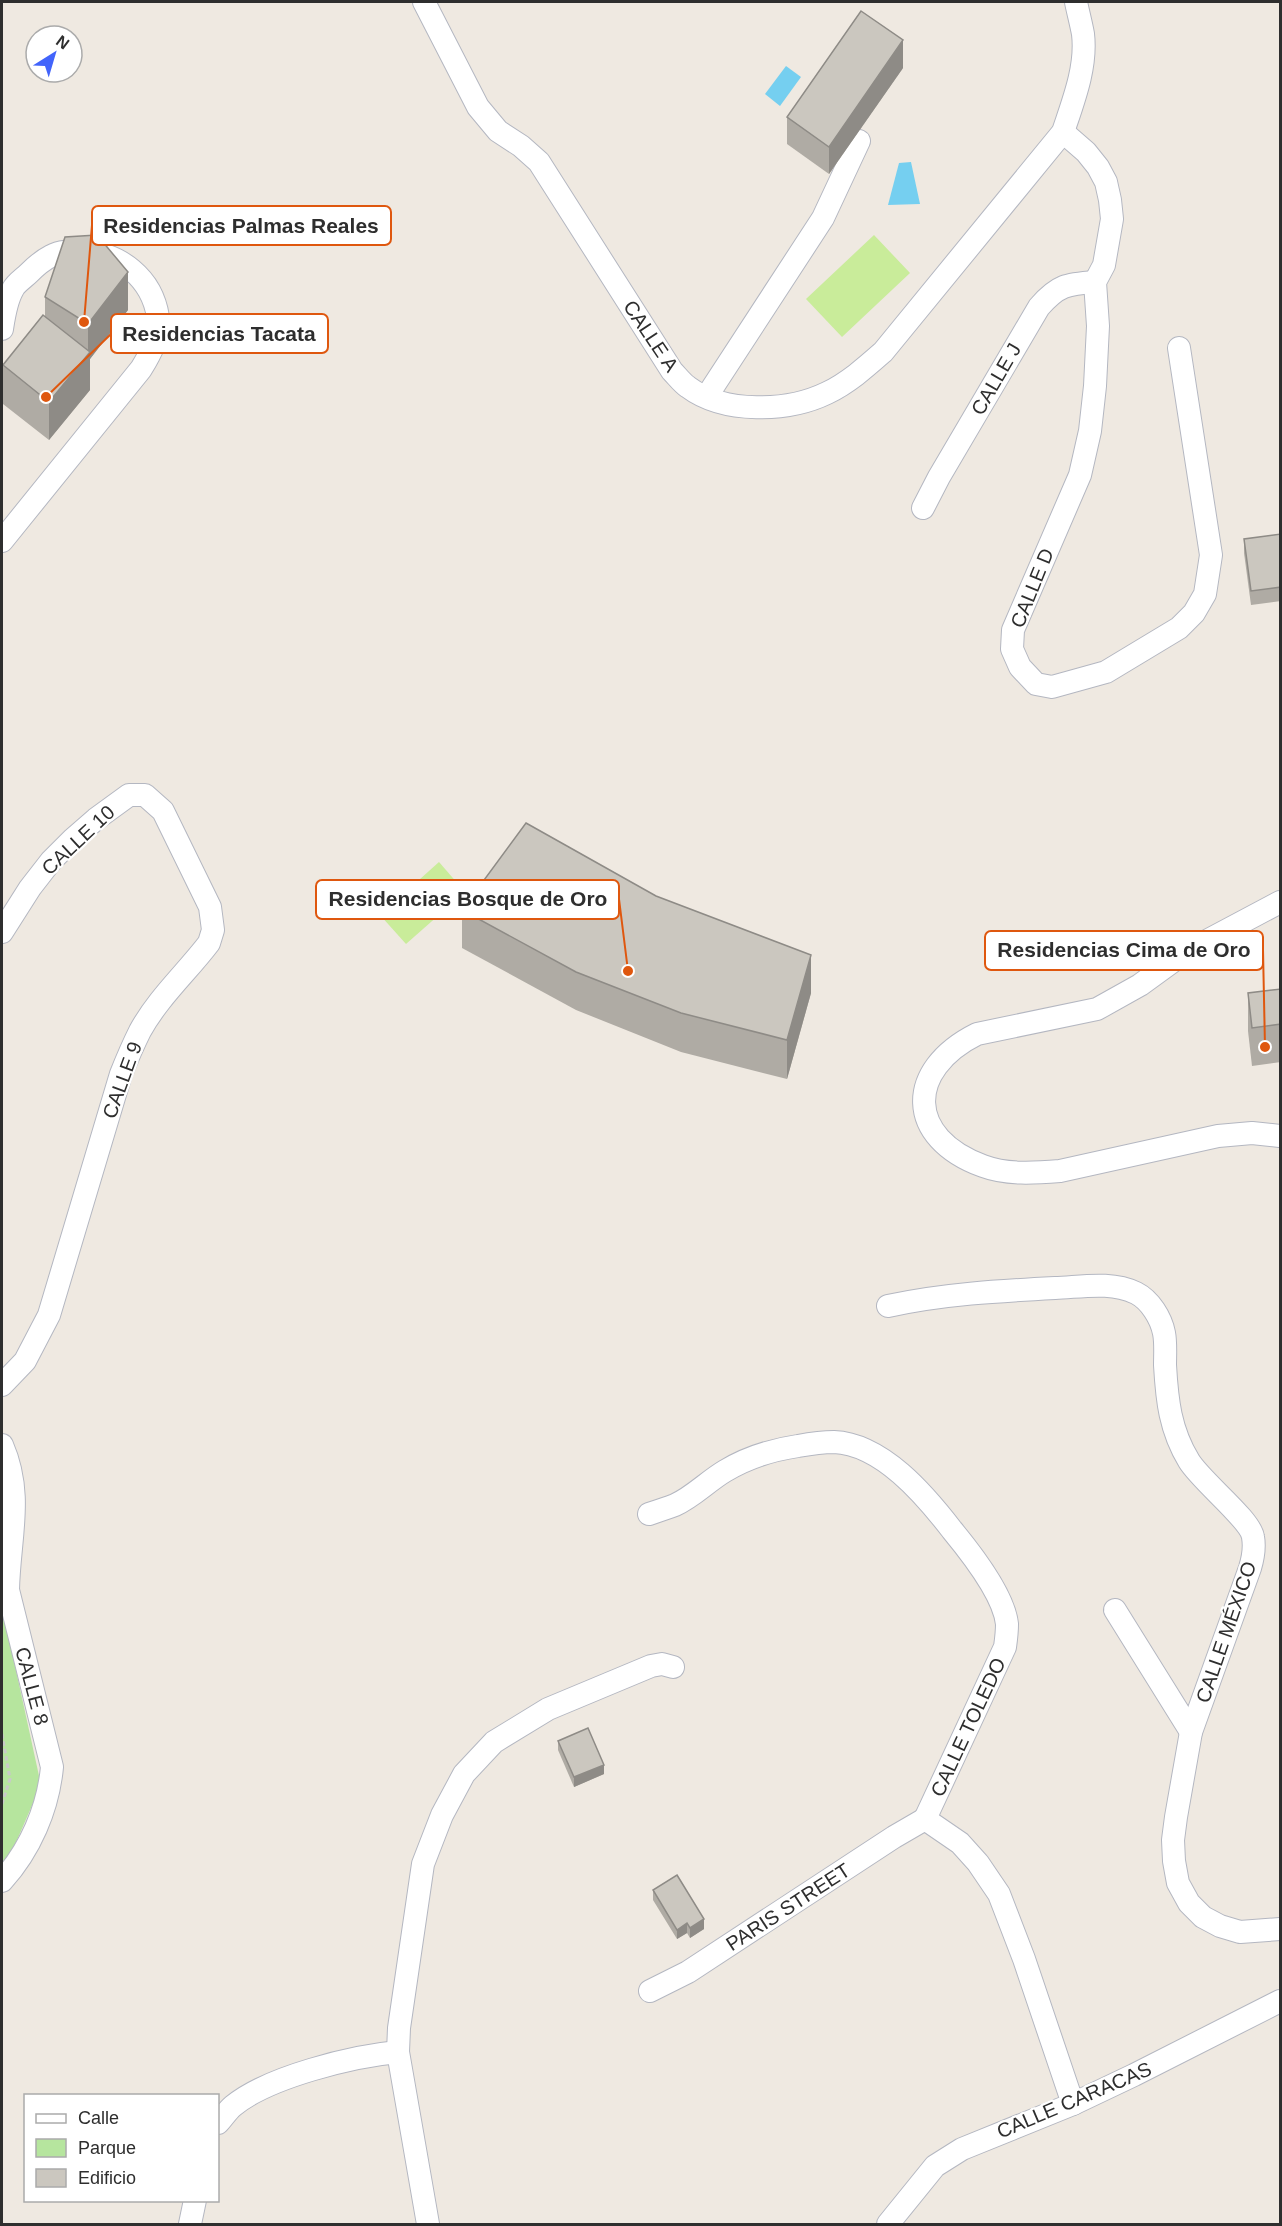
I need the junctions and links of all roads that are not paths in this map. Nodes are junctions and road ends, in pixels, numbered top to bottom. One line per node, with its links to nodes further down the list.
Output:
1 (424, 2): 8 (street, CALLE A)
2 (1076, 2): 3 (street, CALLE A)
3 (1063, 132): 5 (street, CALLE D); 8 (street, CALLE A)
4 (859, 141): 8 (street)
5 (1095, 282): 7 (street, CALLE D); 9 (street, CALLE J)
6 (2, 328): 10 (street)
7 (1179, 348)
8 (707, 396)
9 (923, 508)
10 (2, 541)
11 (145, 795): 13 (street, CALLE 10); 16 (street, CALLE 9)
12 (1281, 902): 14 (street)
13 (2, 932)
14 (1278, 1139)
15 (888, 1306): 21 (street, CALLE MÉXICO)
16 (2, 1386)
17 (2, 1445): 23 (street, CALLE 8)
18 (649, 1514): 22 (street, CALLE TOLEDO)
19 (1115, 1610): 21 (street)
20 (673, 1667): 27 (street)
21 (1191, 1732): 24 (street, CALLE MÉXICO)
22 (925, 1819): 25 (street, PARIS STREET); 28 (street, CALLE TOLEDO)
23 (2, 1881)
24 (1281, 1929)
25 (650, 1991)
26 (1281, 2001): 28 (street, CALLE CARACAS)
27 (398, 2052): 29 (street); 32 (street)
28 (1073, 2104): 33 (street, CALLE CARACAS)
29 (219, 2122)
30 (195, 2202): 31 (street)
31 (190, 2224)
32 (428, 2224)
33 (888, 2224)

